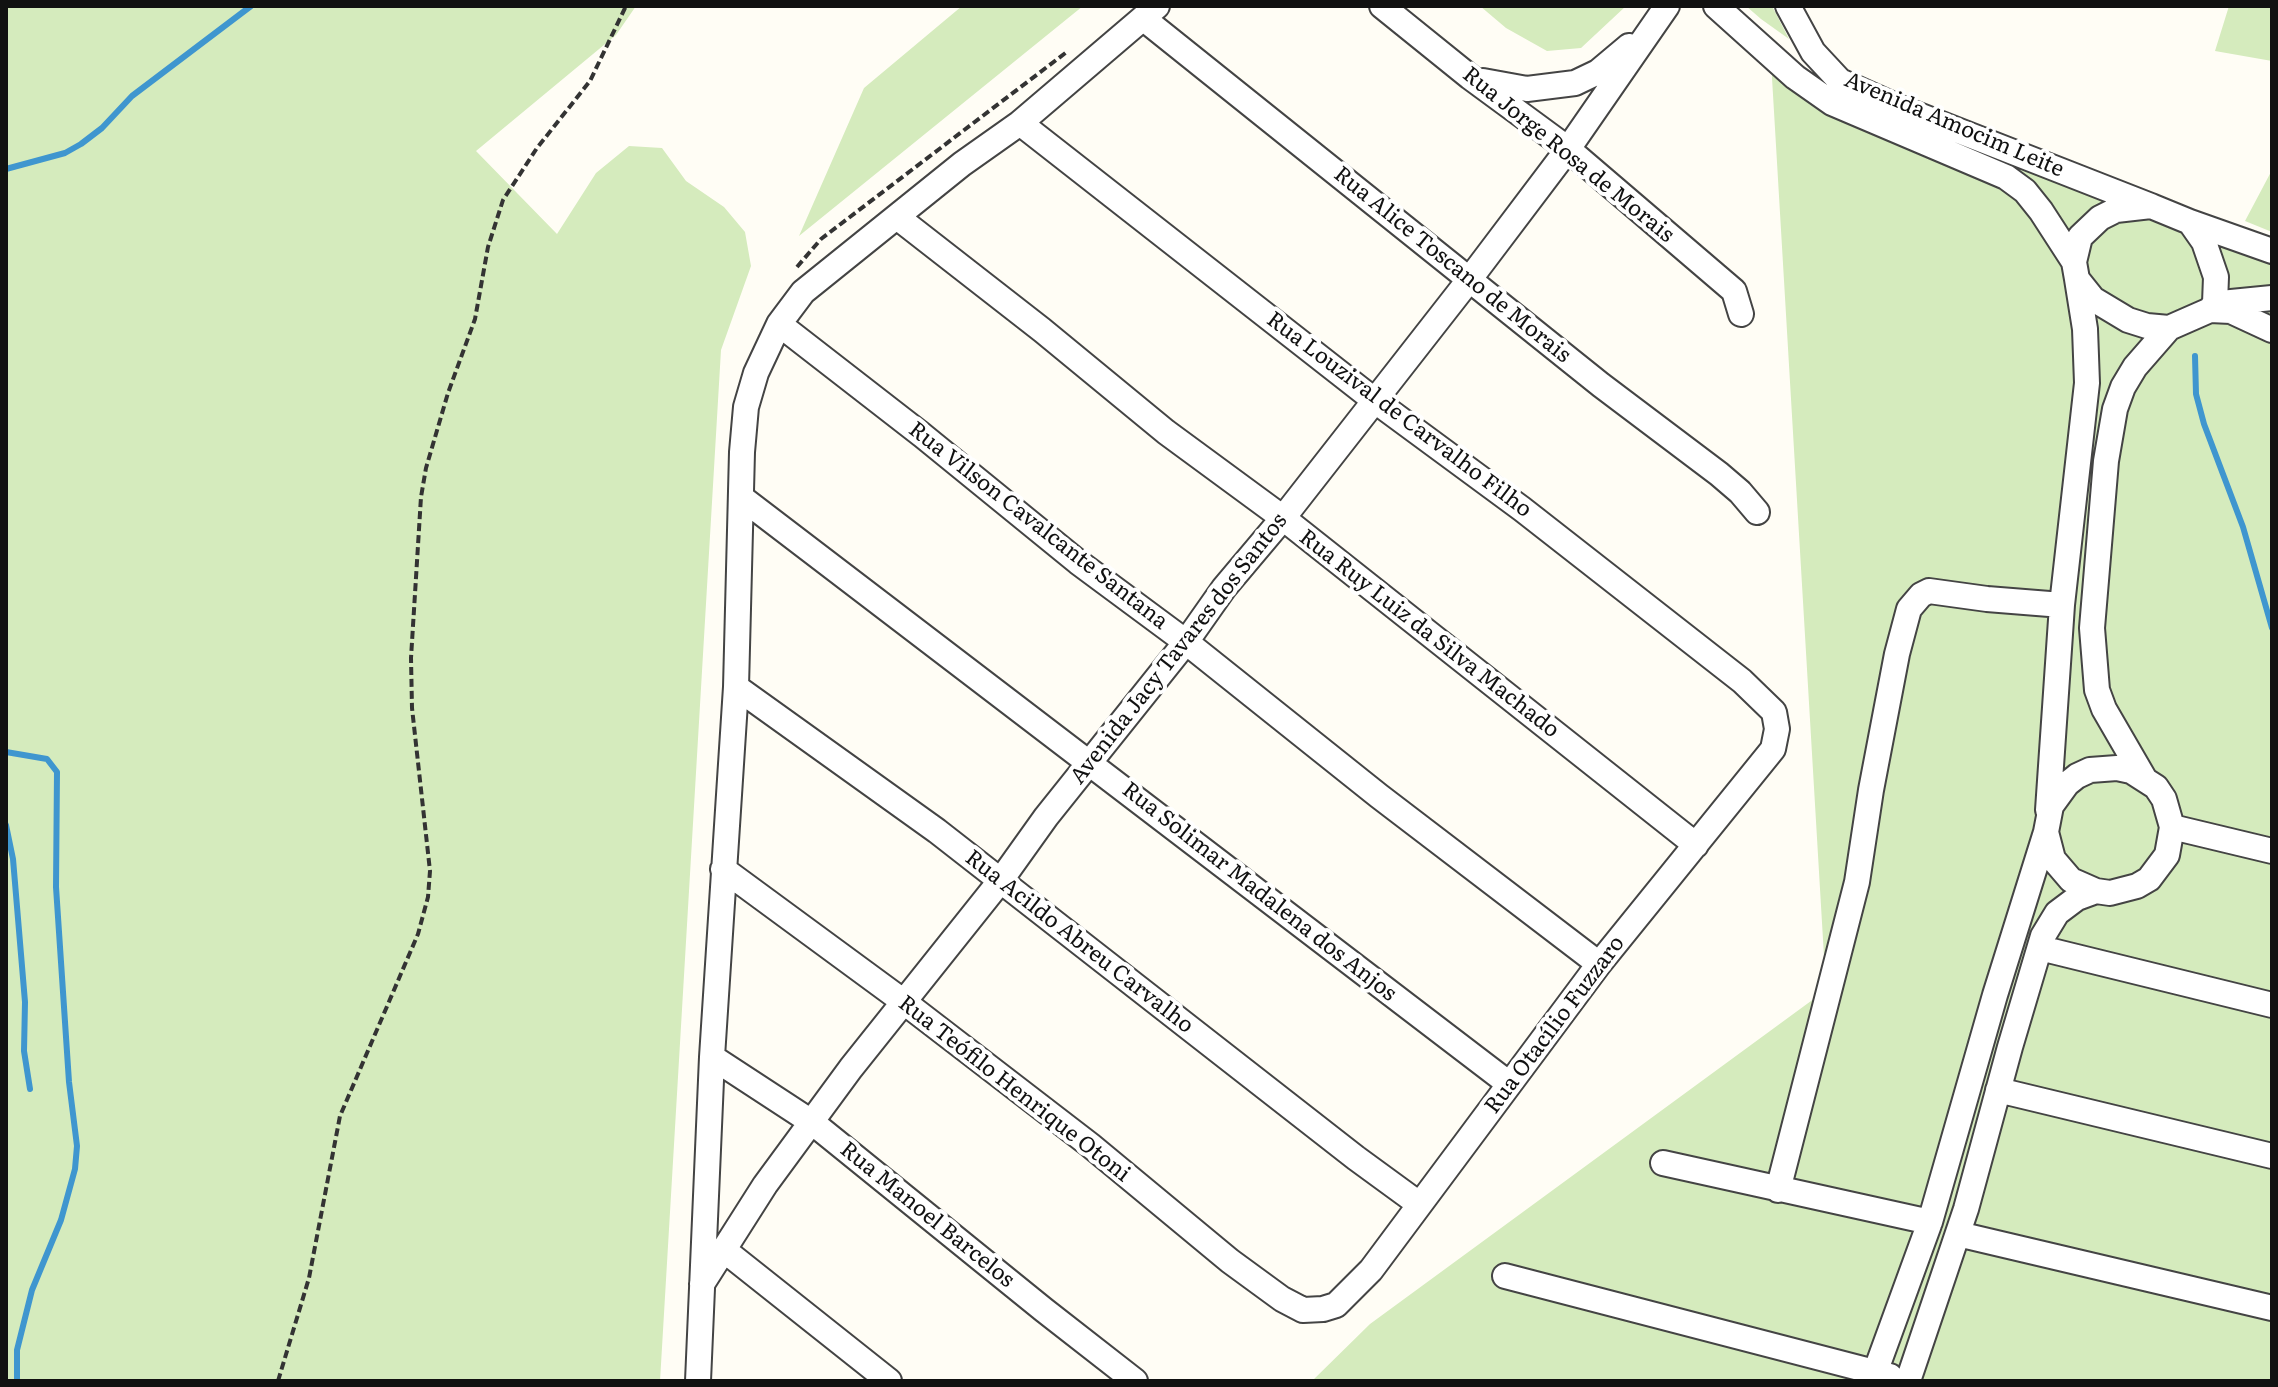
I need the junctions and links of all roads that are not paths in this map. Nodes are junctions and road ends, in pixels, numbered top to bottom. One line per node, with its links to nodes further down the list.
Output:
1 (1382, 6): 6 (street, Rua Jorge Rosa de Morais)
2 (1716, 6): 13 (street, Avenida Amocim Leite)
3 (1788, 6): 9 (street, Avenida Amocim Leite)
4 (1151, 12): 7 (street); 14 (street, Rua Alice Toscano de Morais)
5 (1664, 12): 6 (street, Avenida Jacy Tavares dos Santos); 8 (street, Avenida Jacy Tavares dos Santos)
6 (1470, 77): 8 (street, Rua Jorge Rosa de Morais)
7 (1020, 123): 10 (street); 21 (street, Rua Louzival de Carvalho Filho)
8 (1568, 149): 14 (street, Avenida Jacy Tavares dos Santos); 17 (street, Rua Jorge Rosa de Morais)
9 (2151, 206): 11 (street, Avenida Amocim Leite); 13 (street)
10 (897, 217): 18 (street); 24 (street, Rua Ruy Luiz da Silva Machado)
11 (2190, 222): 12 (street, Avenida Amocim Leite); 16 (street)
12 (2272, 251)
13 (2075, 270): 19 (street, Avenida Amocim Leite); 25 (street)
14 (1469, 280): 21 (street, Avenida Jacy Tavares dos Santos); 23 (street, Rua Alice Toscano de Morais)
15 (2272, 298): 16 (street)
16 (2212, 307): 19 (street); 20 (street)
17 (1741, 314)
18 (779, 324): 22 (street); 26 (street, Rua Vilson Cavalcante Santana)
19 (2169, 328): 30 (street)
20 (2272, 330)
21 (1374, 400): 24 (street, Avenida Jacy Tavares dos Santos); 28 (street, Rua Louzival de Carvalho Filho)
22 (742, 498): 27 (street); 29 (street, Rua Solimar Madalena dos Anjos)
23 (1757, 512)
24 (1283, 518): 26 (street, Avenida Jacy Tavares dos Santos); 33 (street, Rua Ruy Luiz da Silva Machado)
25 (2062, 605): 31 (street); 48 (street)
26 (1186, 642): 29 (street, Avenida Jacy Tavares dos Santos); 39 (street, Rua Vilson Cavalcante Santana)
27 (736, 687): 35 (street); 36 (street, Rua Acildo Abreu Carvalho)
28 (1774, 712): 33 (street, Rua Otacílio Fuzzaro)
29 (1090, 761): 36 (street, Avenida Jacy Tavares dos Santos); 43 (street, Rua Solimar Madalena dos Anjos)
30 (2144, 778): 31 (street); 32 (street)
31 (2047, 825): 37 (street); 50 (street)
32 (2172, 827): 34 (street); 37 (street)
33 (1696, 845): 39 (street, Rua Otacílio Fuzzaro)
34 (2272, 851)
35 (723, 869): 40 (street, Rua Teófilo Henrique Otoni); 42 (street)
36 (1001, 880): 40 (street, Avenida Jacy Tavares dos Santos); 49 (street, Rua Acildo Abreu Carvalho)
37 (2096, 891): 38 (street)
38 (2040, 948): 41 (street); 44 (street)
39 (1599, 964): 43 (street, Rua Otacílio Fuzzaro)
40 (904, 1002): 45 (street, Avenida Jacy Tavares dos Santos); 56 (street, Rua Teófilo Henrique Otoni)
41 (2272, 1005)
42 (712, 1057): 45 (street, Rua Manoel Barcelos); 54 (street)
43 (1508, 1083): 49 (street, Rua Otacílio Fuzzaro)
44 (1998, 1090): 46 (street); 51 (street)
45 (813, 1123): 52 (street, Avenida Jacy Tavares dos Santos); 60 (street, Rua Manoel Barcelos)
46 (2272, 1156)
47 (1663, 1163): 48 (street)
48 (1778, 1190): 50 (street)
49 (1419, 1204): 56 (street, Rua Otacílio Fuzzaro)
50 (1930, 1222): 57 (street)
51 (1958, 1234): 55 (street); 61 (street)
52 (724, 1250): 54 (street, Avenida Jacy Tavares dos Santos); 59 (street)
53 (1505, 1276): 57 (street)
54 (702, 1284): 58 (street)
55 (2272, 1308)
56 (1303, 1310)
57 (1874, 1376): 61 (street)
58 (698, 1381)
59 (889, 1381)
60 (1135, 1381)
61 (1908, 1381)

